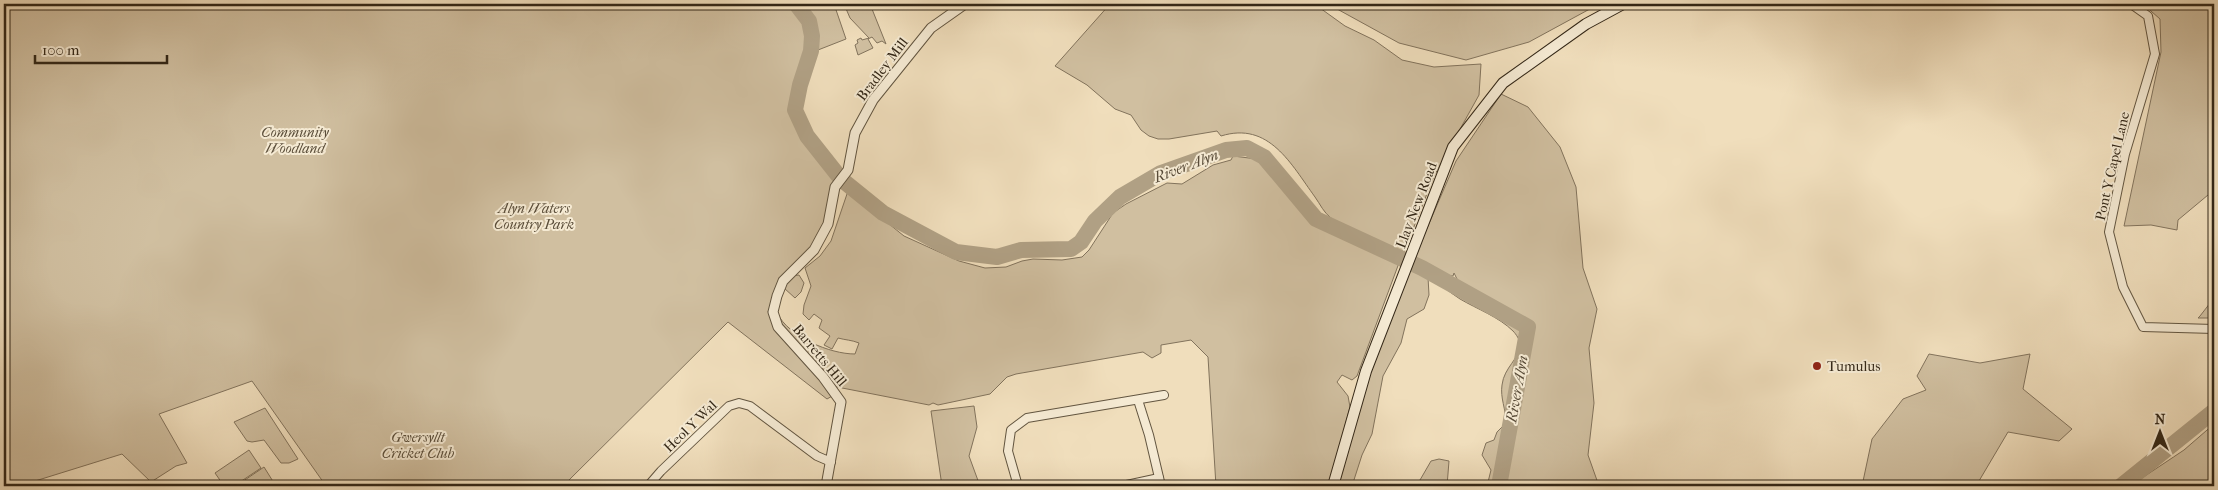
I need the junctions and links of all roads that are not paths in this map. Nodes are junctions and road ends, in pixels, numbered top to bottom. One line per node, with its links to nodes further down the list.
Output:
1 (965, 4): 4 (street, Bradley Mill)
2 (1623, 4): 15 (main road, Llay New Road)
3 (2131, 4): 5 (street, Pont Y Capel Lane)
4 (828, 224): 8 (street, Barretts Hill)
5 (2214, 329)
6 (1164, 395): 7 (street)
7 (1138, 400): 9 (street); 12 (street)
8 (830, 462): 10 (street, Heol Y Wal); 11 (street)
9 (1158, 478): 13 (street); 14 (street)
10 (648, 486)
11 (826, 486)
12 (1018, 486)
13 (1122, 486)
14 (1161, 486)
15 (1333, 486)

